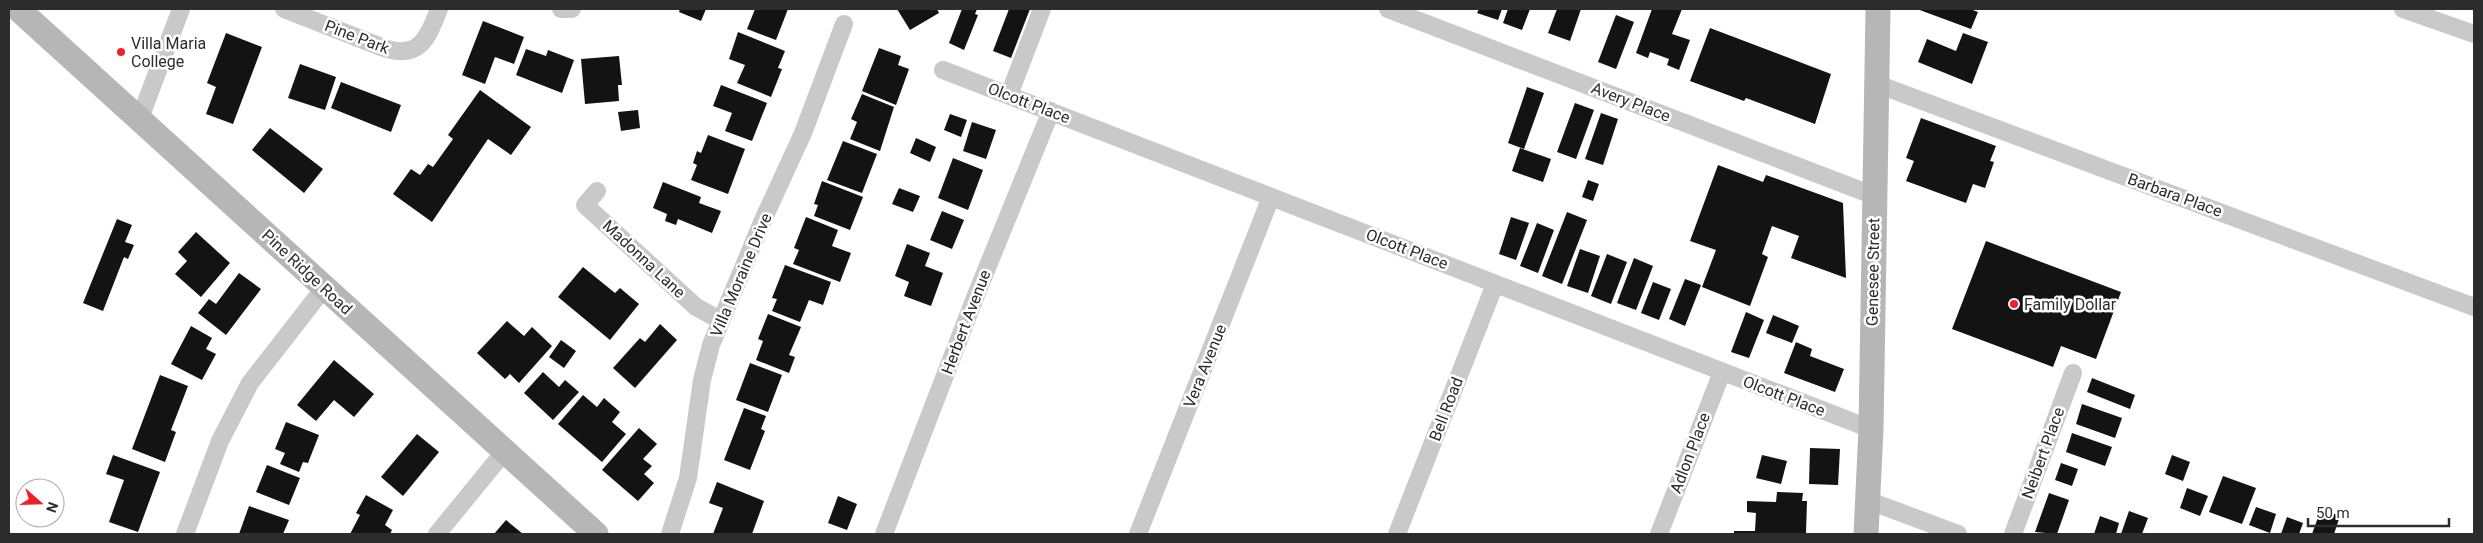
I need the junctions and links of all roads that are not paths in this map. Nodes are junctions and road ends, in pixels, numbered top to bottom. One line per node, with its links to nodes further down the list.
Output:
1 (18, 9): 17 (street, Pine Ridge Road)
2 (181, 9): 17 (street)
3 (284, 9): 4 (street, Pine Park)
4 (439, 9)
5 (561, 9): 6 (street)
6 (572, 9)
7 (1042, 9): 15 (street)
8 (1388, 9): 19 (street, Avery Place)
9 (1878, 9): 14 (street, Genesee Street)
10 (2403, 9): 12 (street)
11 (844, 24): 24 (street, Villa Moraine Drive)
12 (2474, 34)
13 (943, 70): 15 (street, Olcott Place)
14 (1876, 84): 19 (street, Genesee Street); 23 (street, Barbara Place)
15 (1009, 95): 16 (street, Olcott Place)
16 (1050, 111): 20 (street, Olcott Place); 34 (street, Herbert Avenue)
17 (139, 121): 22 (street, Pine Ridge Road)
18 (597, 191): 24 (street, Madonna Lane)
19 (1875, 196): 27 (street, Genesee Street)
20 (1271, 197): 21 (street, Olcott Place); 35 (street, Vera Avenue)
21 (1495, 284): 25 (street, Olcott Place); 36 (street, Bell Road)
22 (324, 288): 28 (street, Pine Ridge Road); 30 (street)
23 (2474, 306)
24 (720, 320): 33 (street, Villa Moraine Drive)
25 (1722, 372): 27 (street, Olcott Place); 37 (street, Adlon Place)
26 (2072, 373): 40 (street, Neibert Place)
27 (1871, 429): 29 (street, Genesee Street)
28 (504, 452): 31 (street); 32 (street, Pine Ridge Road)
29 (1867, 500): 38 (street, Genesee Street); 39 (street)
30 (185, 534)
31 (437, 534)
32 (596, 534)
33 (670, 534)
34 (884, 534)
35 (1138, 534)
36 (1397, 534)
37 (1659, 534)
38 (1866, 534)
39 (1958, 534)
40 (2013, 534)

